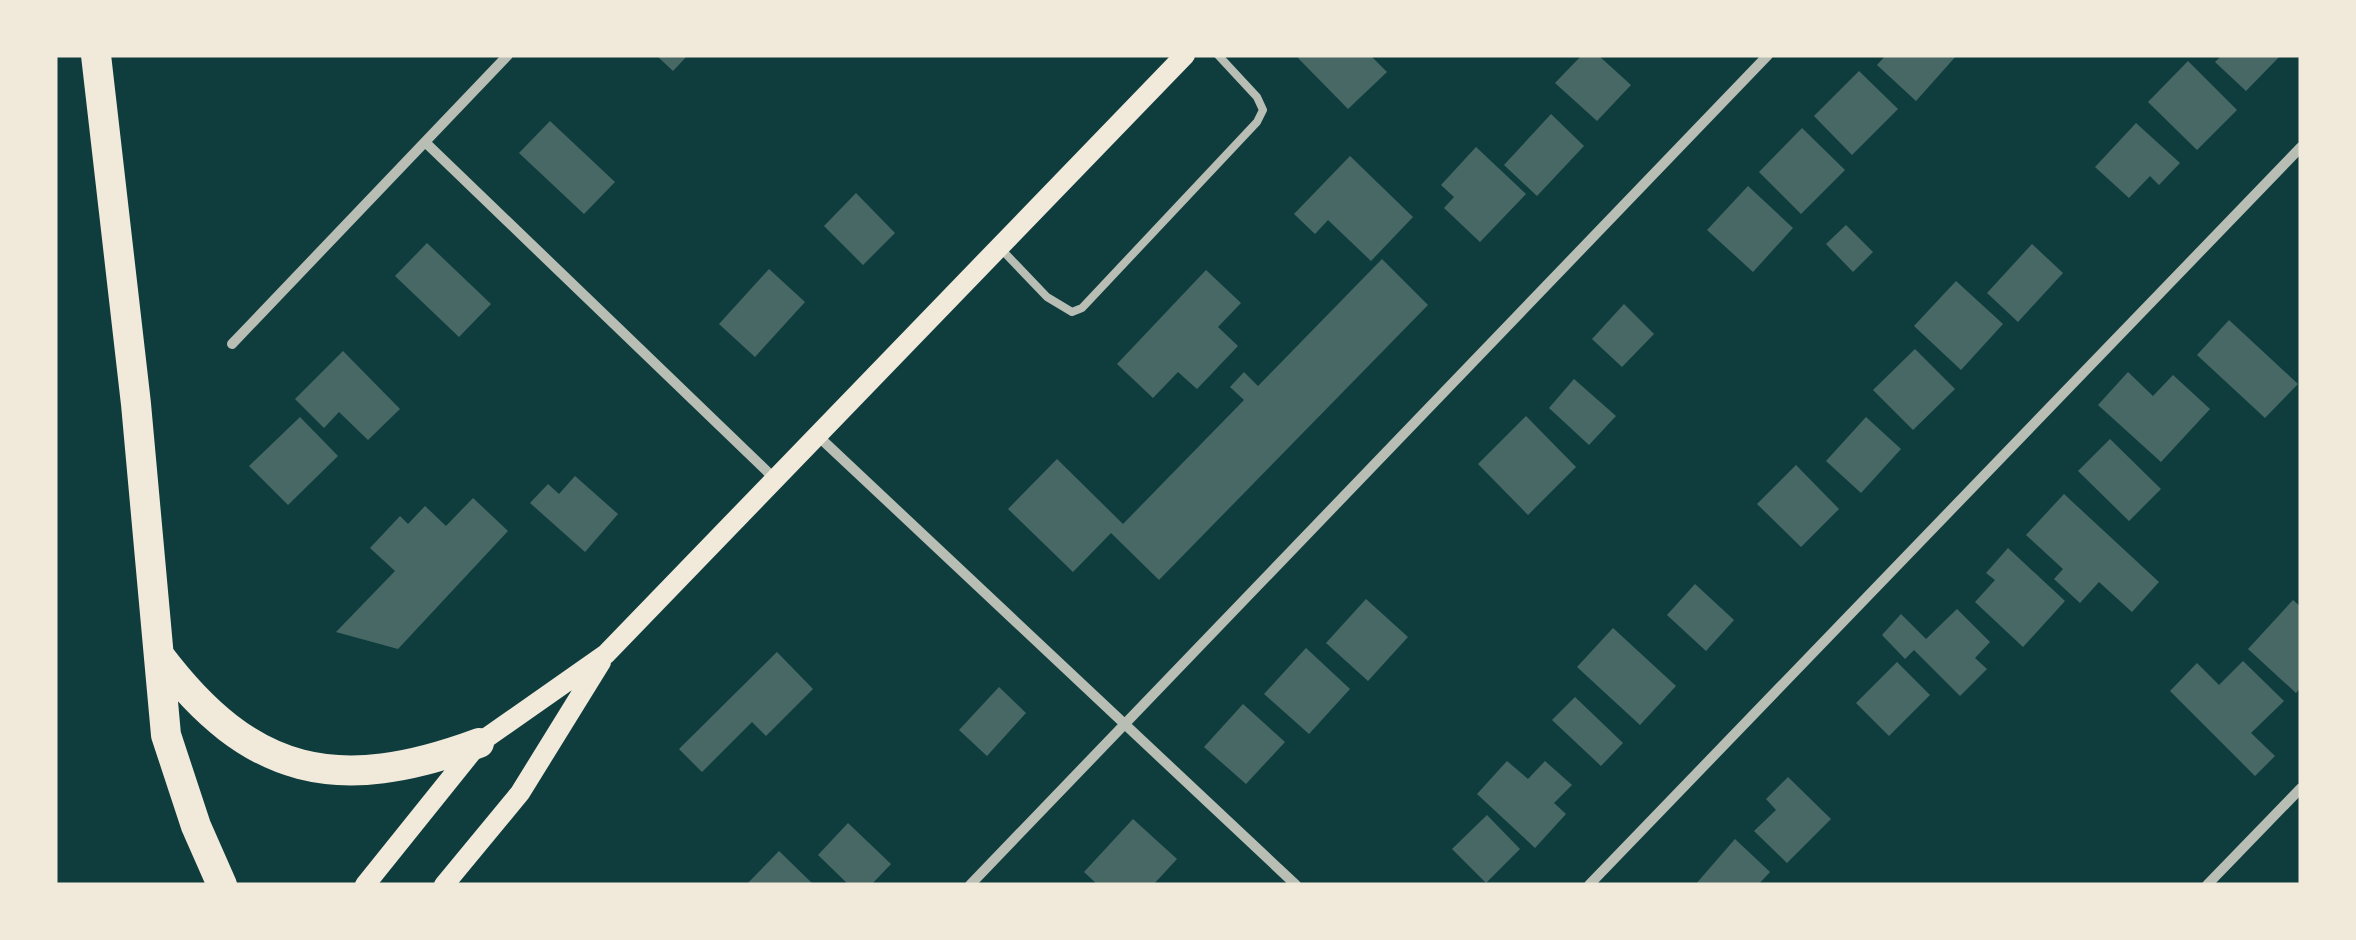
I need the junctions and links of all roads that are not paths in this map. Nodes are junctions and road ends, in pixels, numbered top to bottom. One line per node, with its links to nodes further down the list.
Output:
1 (96, 55): 12 (highway)
2 (508, 55): 6 (street)
3 (1185, 55): 8 (main road)
4 (1218, 55): 8 (lane)
5 (1768, 55): 14 (street)
6 (424, 142): 9 (street); 11 (street)
7 (2301, 148): 22 (street)
8 (999, 247): 10 (main road)
9 (232, 344)
10 (817, 435): 11 (main road); 14 (street)
11 (776, 479): 13 (main road)
12 (158, 653): 15 (highway); 17 (highway)
13 (606, 654): 15 (main road); 19 (main road)
14 (1126, 723): 20 (street); 21 (street)
15 (479, 743): 18 (main road)
16 (2301, 788): 23 (street)
17 (222, 885)
18 (365, 885)
19 (444, 885)
20 (970, 885)
21 (1296, 885)
22 (1589, 885)
23 (2207, 885)

